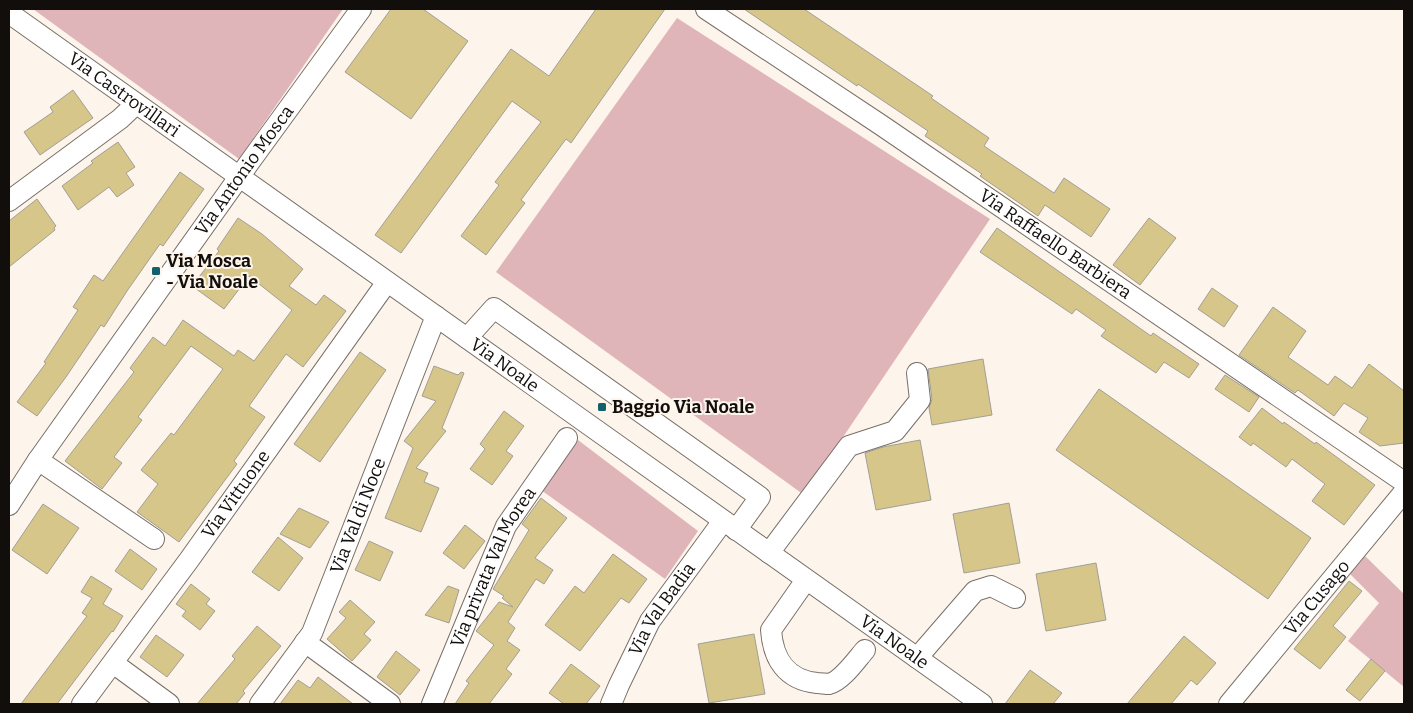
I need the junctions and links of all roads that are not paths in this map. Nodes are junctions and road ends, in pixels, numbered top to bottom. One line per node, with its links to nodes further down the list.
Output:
1 (361, 9): 5 (street, Via Antonio Mosca)
2 (706, 9): 13 (street, Via Raffaello Barbiera)
3 (9, 13): 4 (street, Via Castrovillari)
4 (136, 104): 5 (street, Via Castrovillari); 6 (street)
5 (240, 177): 7 (street, Via Noale); 12 (street, Via Antonio Mosca)
6 (9, 201)
7 (388, 282): 8 (street, Via Noale); 24 (street, Via Vittuone)
8 (436, 316): 9 (street, Via Noale); 21 (street, Via Val di Noce)
9 (467, 338): 16 (street, Via Noale); 16 (street, Via Val Badia)
10 (917, 373): 18 (street)
11 (567, 438): 29 (street, Via privata Val Morea)
12 (38, 460): 15 (street, Via Antonio Mosca); 17 (street)
13 (1404, 482)
14 (1404, 492): 32 (street, Via Cusago)
15 (9, 505)
16 (729, 526): 18 (street, Via Noale); 30 (street, Via Val Badia)
17 (154, 539)
18 (769, 554): 19 (street, Via Noale)
19 (806, 580): 22 (street, Via Noale); 23 (street, Via Noale)
20 (1015, 598): 23 (street)
21 (305, 642): 27 (street, Via Val di Noce); 28 (street)
22 (865, 650)
23 (917, 658): 31 (street, Via Noale)
24 (113, 663): 25 (street, Via Vittuone); 26 (street)
25 (82, 704)
26 (169, 704)
27 (260, 704)
28 (390, 704)
29 (432, 704)
30 (611, 704)
31 (982, 704)
32 (1229, 704)

